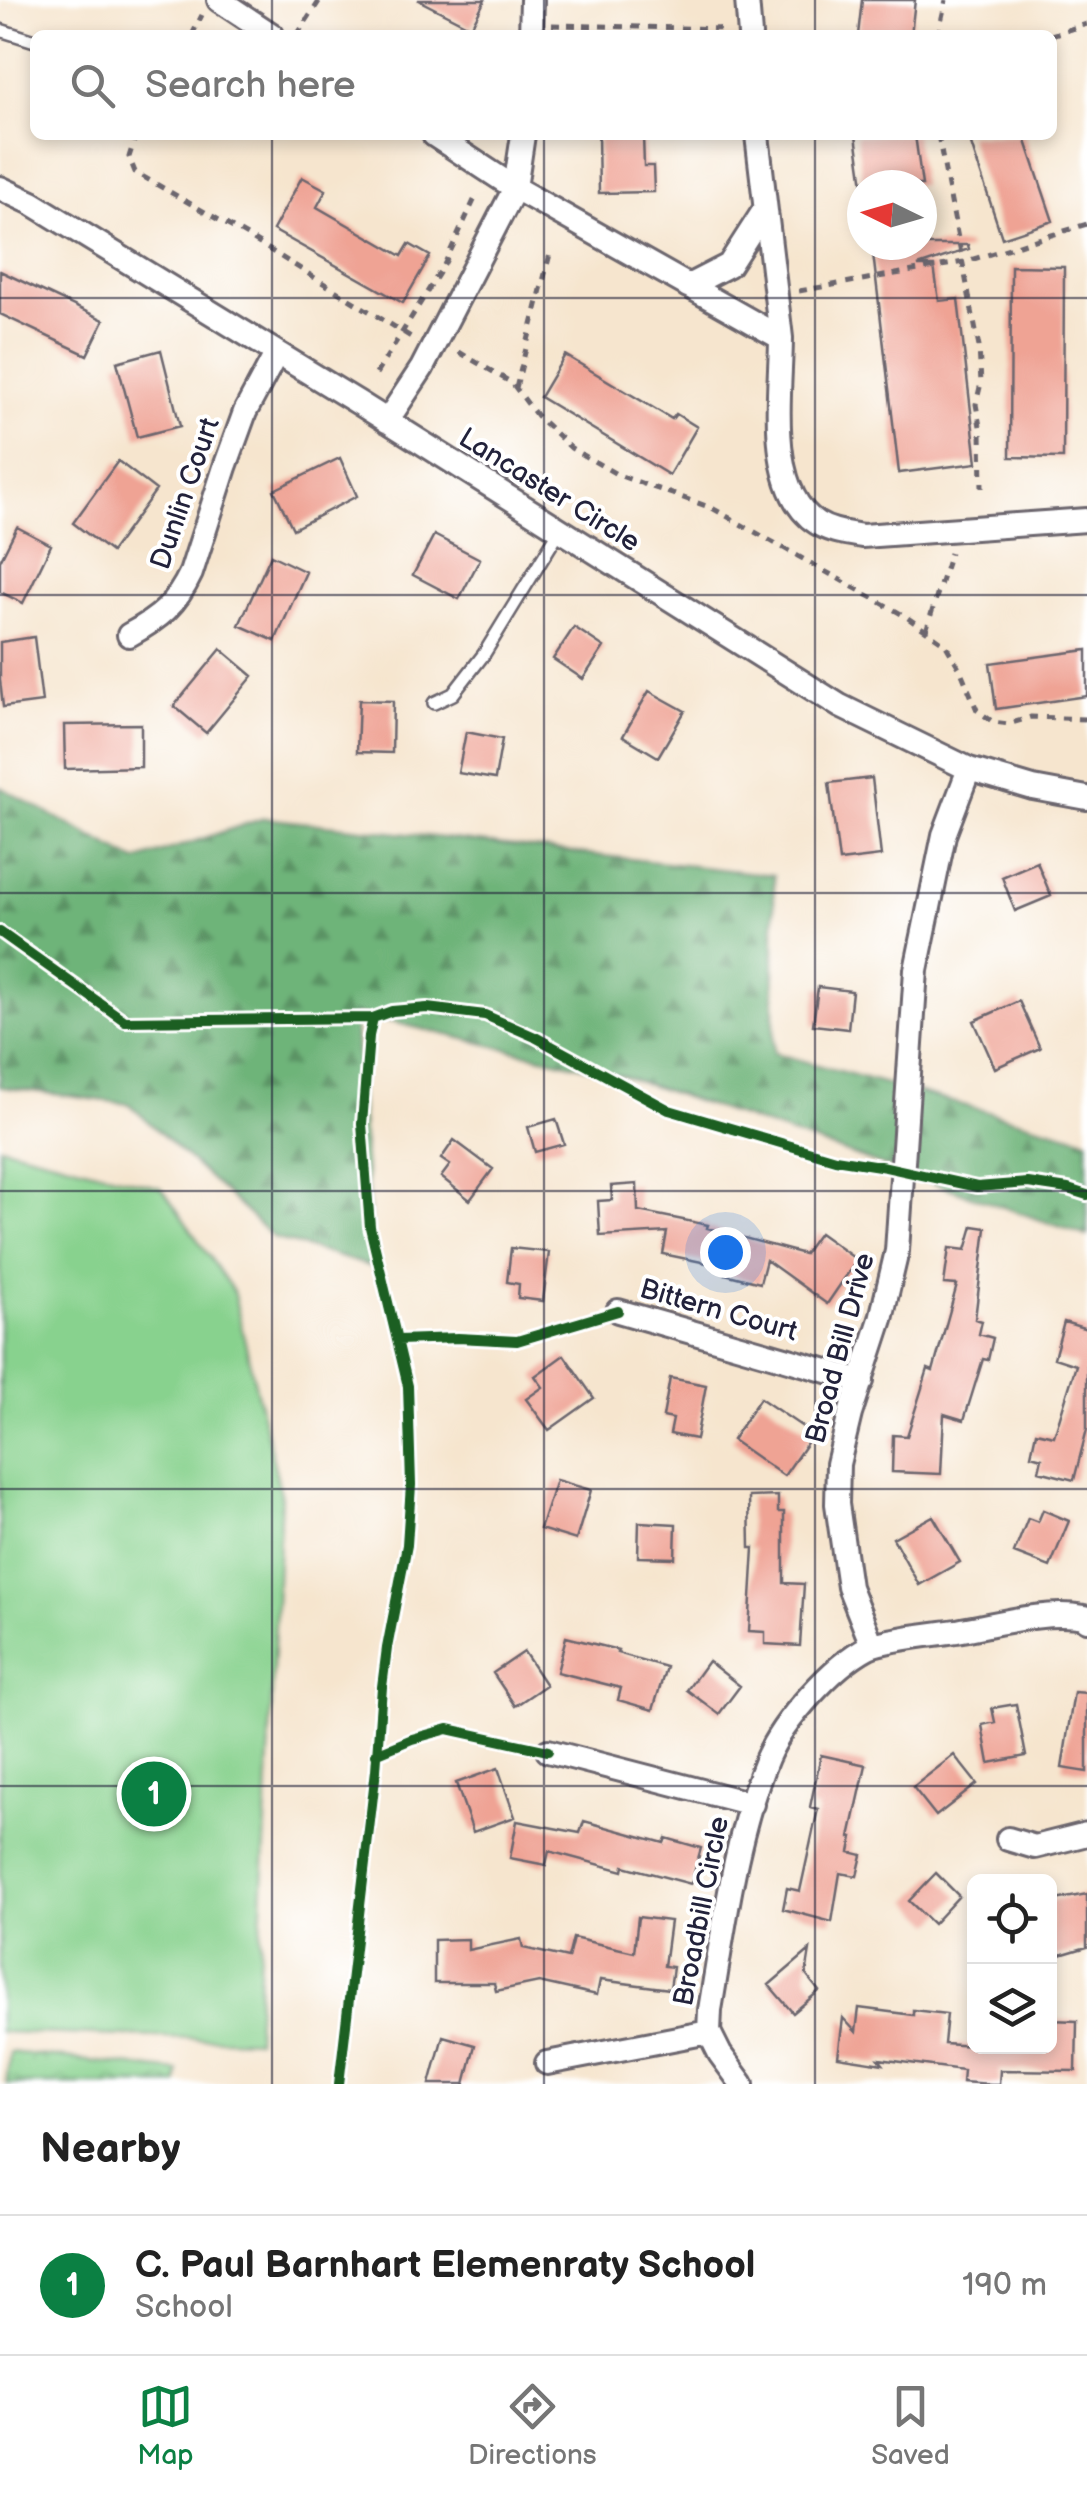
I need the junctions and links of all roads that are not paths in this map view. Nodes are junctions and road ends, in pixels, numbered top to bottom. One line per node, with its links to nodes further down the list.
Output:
1 (219, 0): 5 (street)
2 (532, 0): 6 (street)
3 (747, 0): 7 (street)
4 (0, 30): 8 (lane)
5 (264, 30)
6 (531, 30)
7 (749, 30)
8 (30, 39)
9 (442, 140): 13 (street)
10 (522, 140): 13 (street)
11 (758, 140): 14 (street)
12 (0, 188): 17 (street, Lancaster Circle)
13 (514, 188): 15 (street); 18 (street)
14 (765, 209): 15 (street); 16 (street)
15 (688, 286): 16 (street)
16 (782, 338): 19 (street)
17 (276, 354): 18 (street, Lancaster Circle); 21 (street, Dunlin Court)
18 (388, 421): 20 (street, Lancaster Circle)
19 (1087, 520)
20 (560, 530): 22 (lane); 23 (street, Lancaster Circle)
21 (129, 635)
22 (434, 703)
23 (969, 769): 24 (street, Lancaster Circle); 26 (street, Broad Bill Drive)
24 (1087, 798)
25 (618, 1311): 26 (street, Bittern Court)
26 (862, 1381): 28 (street, Broad Bill Drive)
27 (1086, 1616): 28 (street, Broadbill Circle)
28 (872, 1645): 30 (street, Broadbill Circle)
29 (548, 1751): 30 (street)
30 (752, 1804): 33 (street, Broadbill Circle)
31 (1087, 1834): 32 (street)
32 (1008, 1839)
33 (710, 2032): 34 (street); 35 (street, Broadbill Circle)
34 (547, 2063)
35 (742, 2084)

